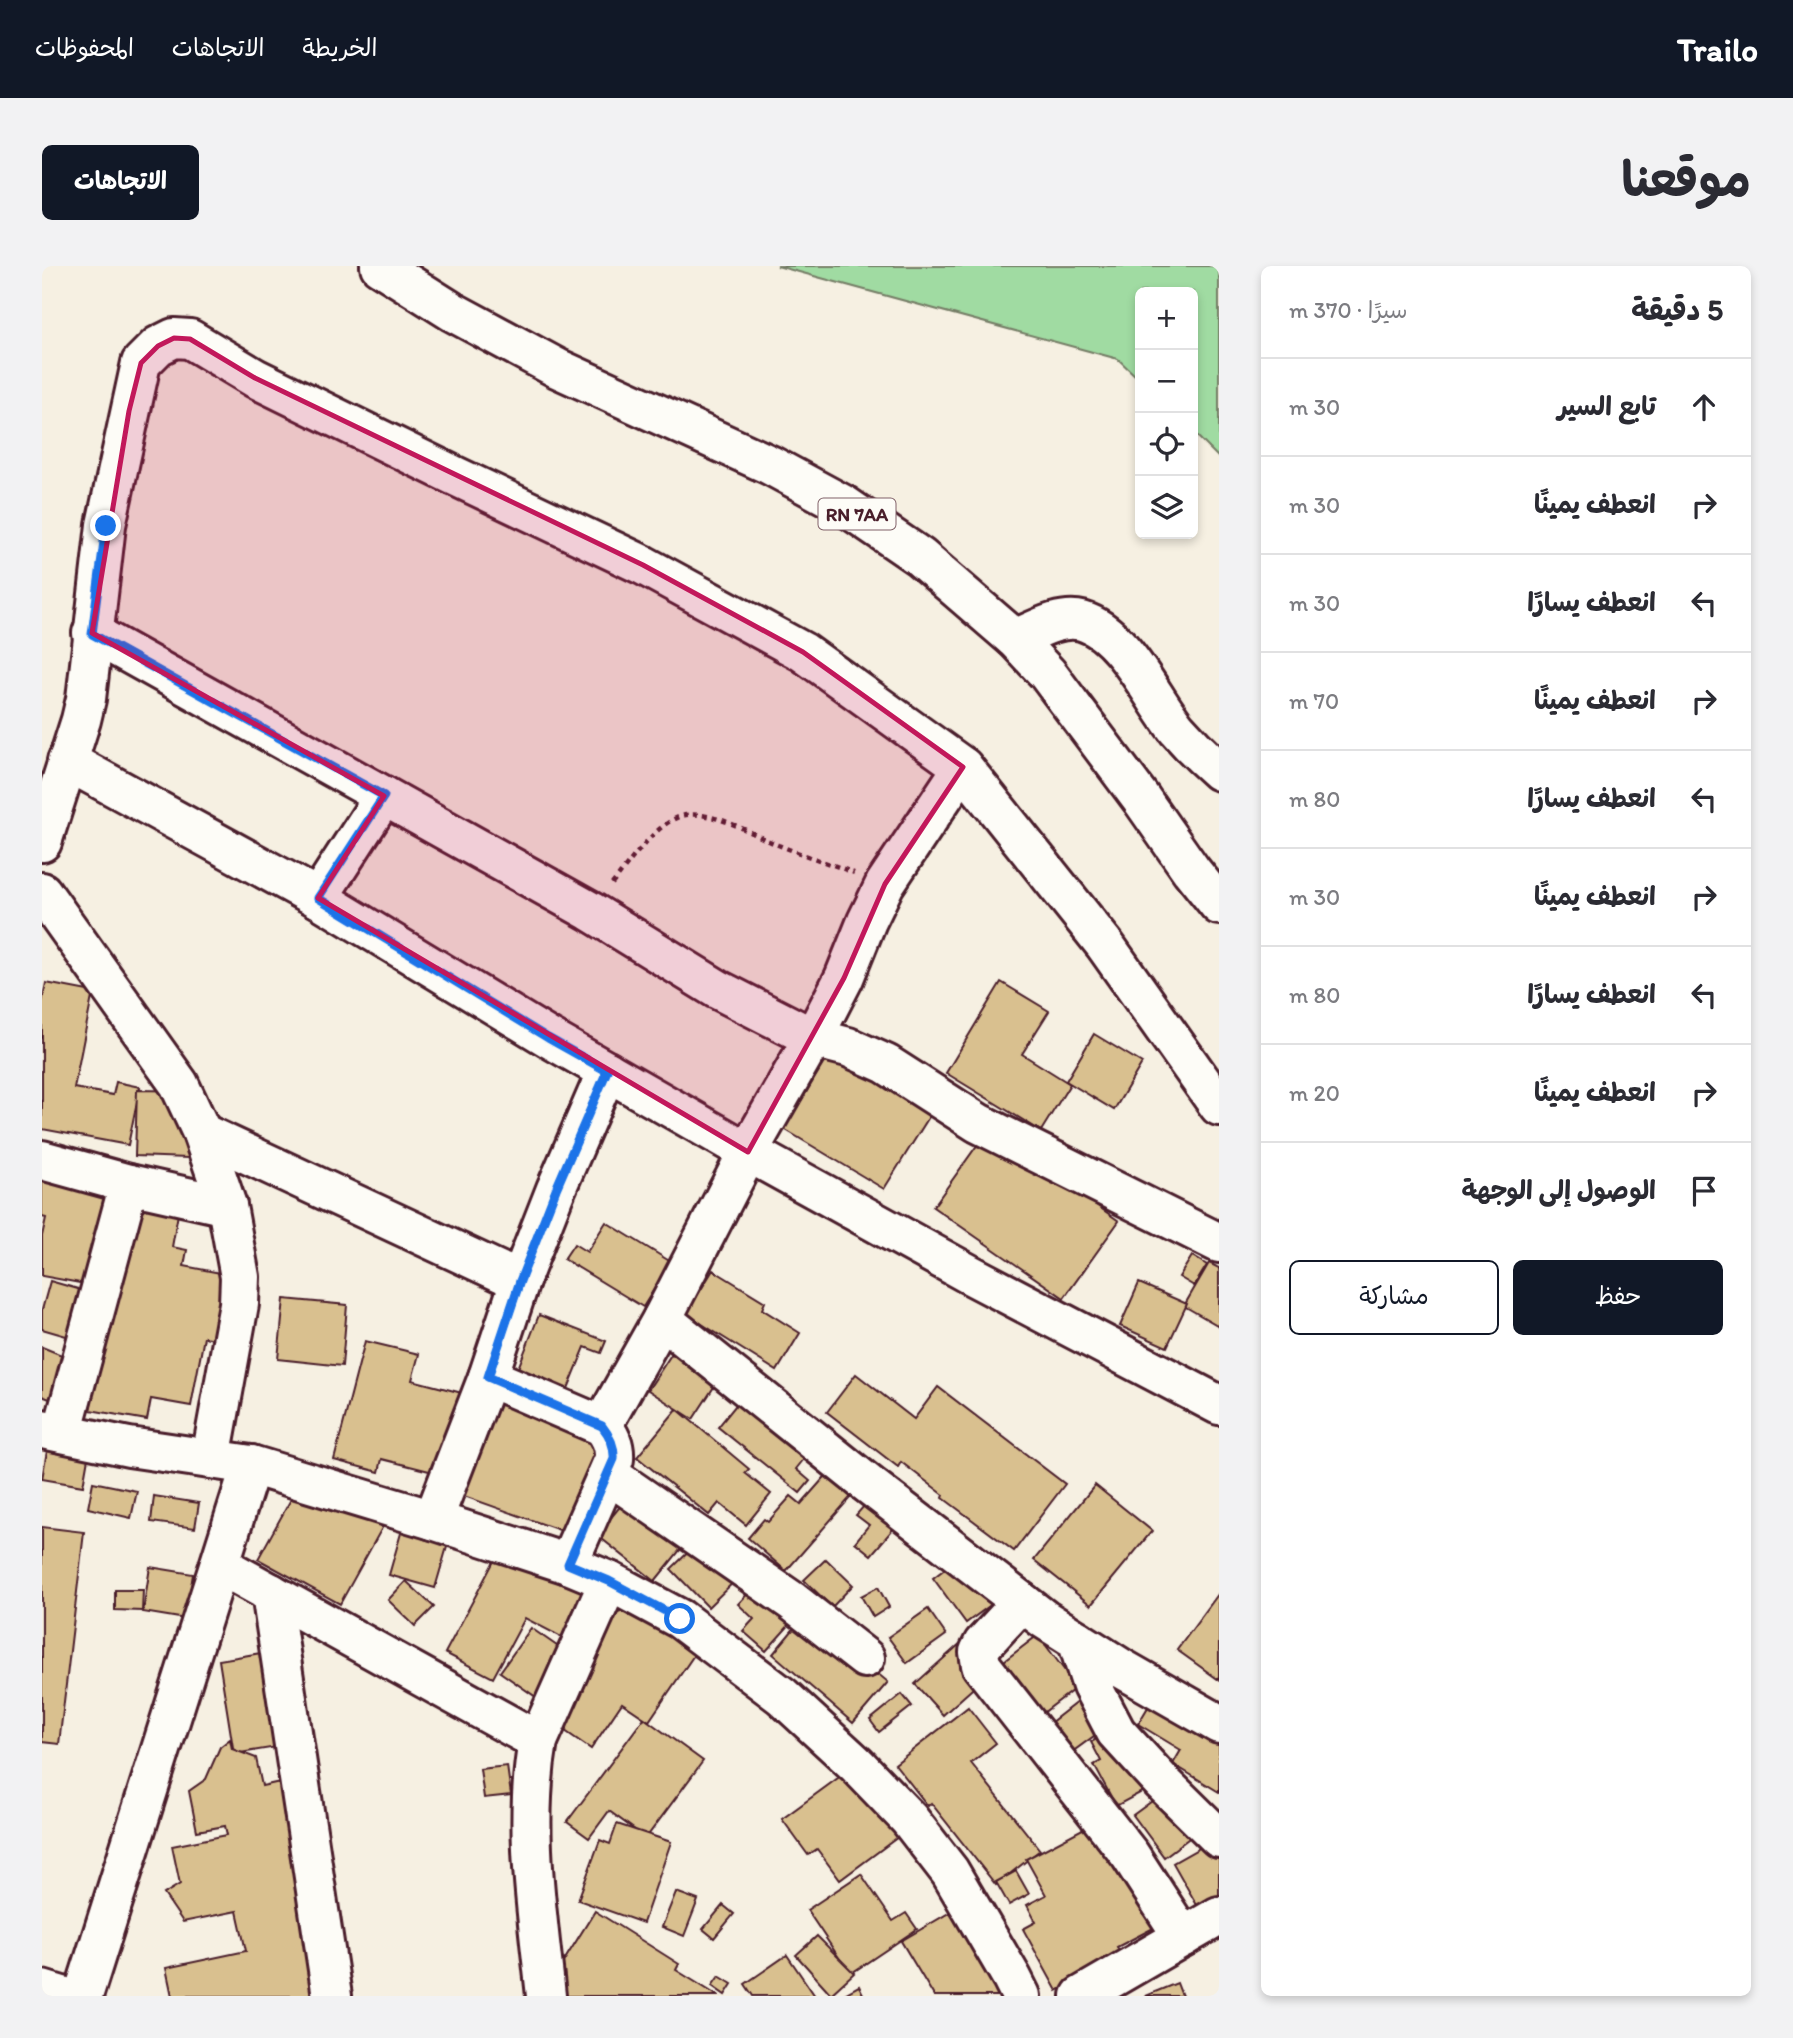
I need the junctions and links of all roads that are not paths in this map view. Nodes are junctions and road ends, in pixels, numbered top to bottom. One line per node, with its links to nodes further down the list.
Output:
1 (380, 266): 3 (street, RN 7AA)
2 (92, 634): 4 (street); 5 (street); 7 (street)
3 (1015, 639): 6 (street); 11 (street, RN 7AA)
4 (67, 761): 8 (street); 9 (street)
5 (963, 767): 12 (street); 14 (street)
6 (1219, 771)
7 (384, 796): 9 (street); 12 (street)
8 (42, 842)
9 (318, 898): 13 (street)
10 (43, 899): 15 (street)
11 (1219, 905)
12 (813, 1038): 16 (street); 20 (street)
13 (607, 1071): 16 (street); 21 (street)
14 (1219, 1106)
15 (202, 1133): 19 (street); 21 (street)
16 (748, 1152): 22 (street); 24 (street)
17 (42, 1160): 18 (street)
18 (129, 1184): 19 (street); 26 (street)
19 (227, 1206): 27 (street)
20 (1219, 1243)
21 (520, 1281): 23 (street)
22 (662, 1319): 25 (street); 35 (street)
23 (488, 1377): 25 (street); 30 (street)
24 (1219, 1405)
25 (602, 1426): 29 (street)
26 (47, 1432): 27 (street)
27 (211, 1458): 28 (street)
28 (251, 1465): 30 (street); 32 (street)
29 (608, 1474): 31 (street); 37 (street)
30 (433, 1520): 31 (street)
31 (568, 1564): 33 (street)
32 (220, 1565): 34 (street); 45 (street)
33 (609, 1581): 39 (street); 48 (street)
34 (271, 1593): 39 (street); 46 (street)
35 (1022, 1602): 36 (street); 42 (street)
36 (1077, 1640): 38 (street); 40 (street)
37 (865, 1658)
38 (1219, 1724)
39 (538, 1741): 47 (street)
40 (1219, 1838)
41 (1219, 1916): 42 (street)
42 (1183, 1937): 49 (street)
43 (42, 1990): 44 (street)
44 (62, 1996)
45 (83, 1996)
46 (332, 1996)
47 (546, 1996)
48 (1021, 1996)
49 (1081, 1996)

